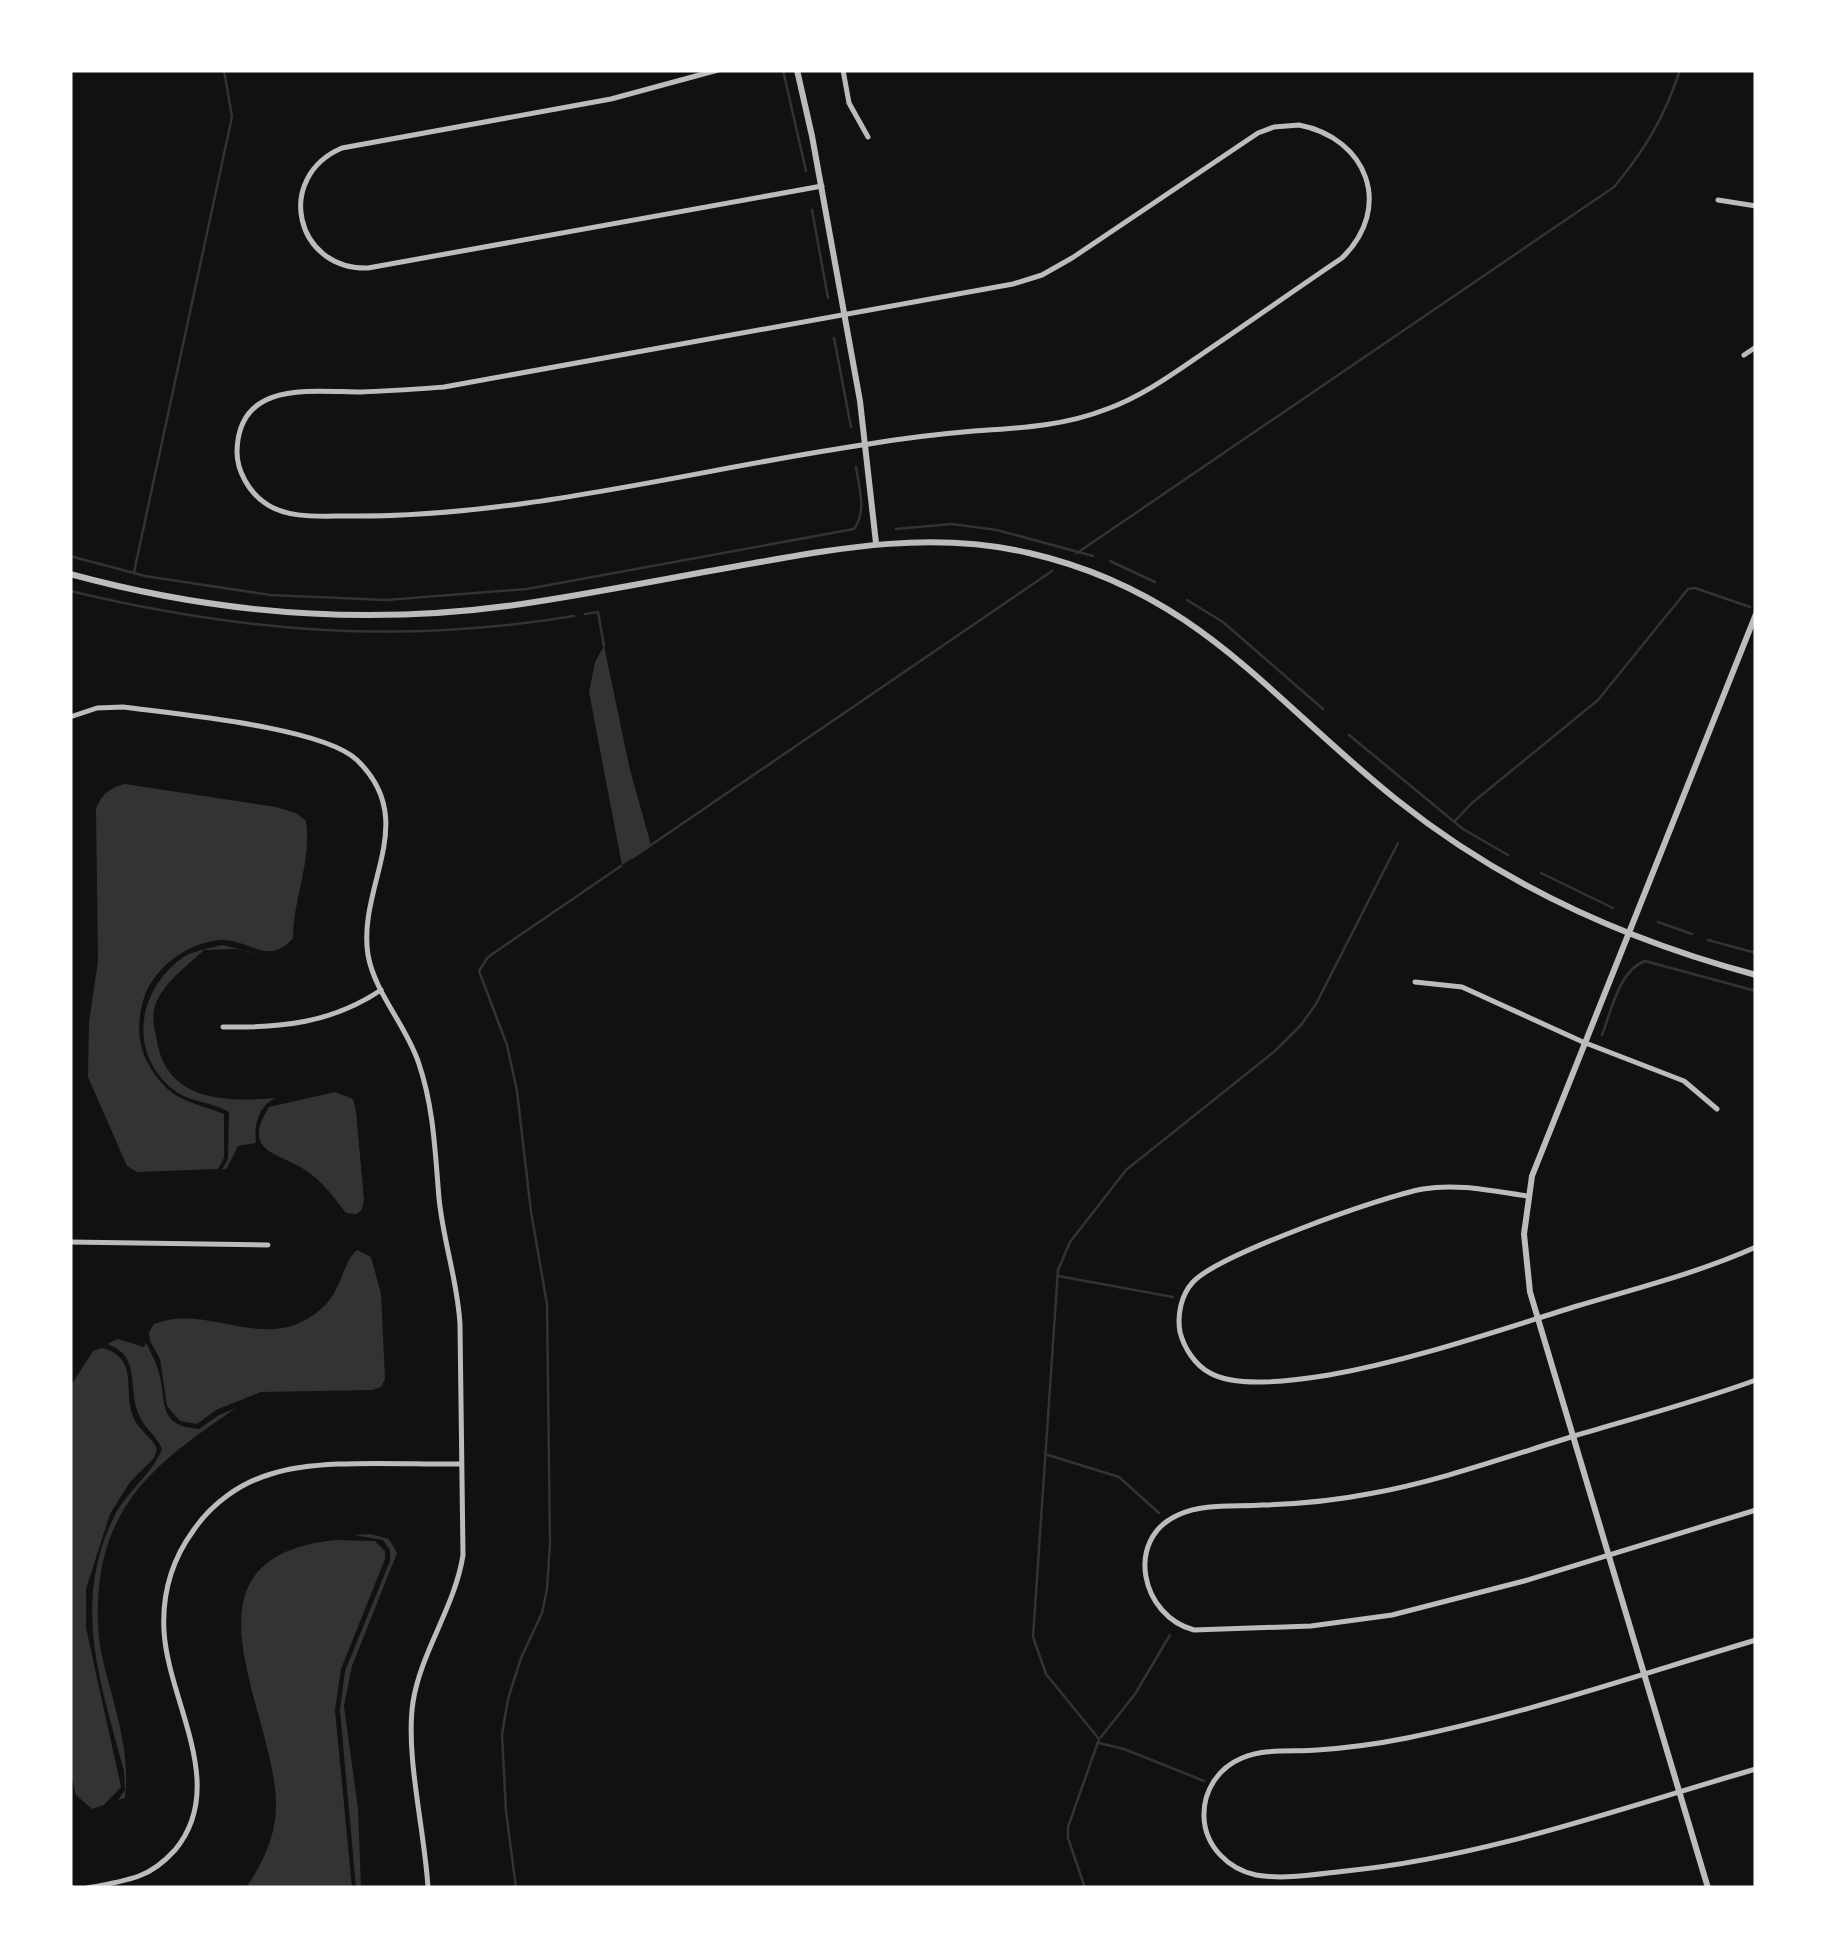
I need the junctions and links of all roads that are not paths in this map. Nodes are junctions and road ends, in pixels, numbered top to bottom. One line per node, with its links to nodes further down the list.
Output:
1 (718, 70): 5 (street)
2 (797, 70): 5 (street)
3 (843, 70): 4 (street)
4 (868, 136)
5 (822, 186): 8 (street)
6 (1718, 200): 7 (street)
7 (1756, 206)
8 (844, 314): 11 (street); 11 (street); 11 (street)
9 (1756, 347): 10 (street)
10 (1744, 355)
11 (866, 444): 12 (street)
12 (876, 543): 13 (street); 16 (street)
13 (70, 574)
14 (1756, 614): 16 (street)
15 (70, 717): 19 (street)
16 (1626, 934): 17 (street); 21 (street)
17 (1756, 974)
18 (1415, 982): 21 (street)
19 (381, 990): 20 (street); 30 (street)
20 (223, 1027)
21 (1583, 1042): 22 (street); 23 (street)
22 (1718, 1110)
23 (1528, 1196): 27 (street); 27 (street)
24 (70, 1242): 25 (street)
25 (268, 1245)
26 (1756, 1248): 27 (street)
27 (1538, 1318): 29 (street)
28 (1756, 1380): 29 (street)
29 (1574, 1436): 32 (street); 32 (street)
30 (462, 1464): 37 (street); 38 (street)
31 (1756, 1510): 32 (street)
32 (1608, 1554): 34 (street)
33 (1756, 1640): 34 (street)
34 (1644, 1673): 36 (street); 36 (street)
35 (1756, 1769): 36 (street)
36 (1680, 1791): 39 (street)
37 (87, 1888)
38 (428, 1888)
39 (1708, 1888)

